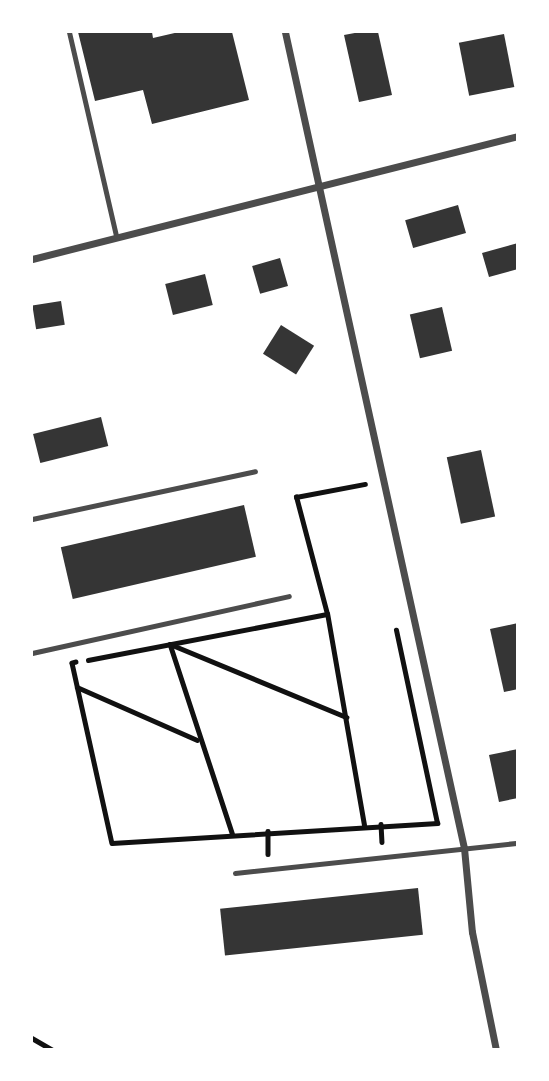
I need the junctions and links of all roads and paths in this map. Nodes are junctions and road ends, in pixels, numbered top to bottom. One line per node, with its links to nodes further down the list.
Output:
1 (69, 32): 5 (lane)
2 (285, 32): 4 (street)
3 (517, 136): 4 (street)
4 (318, 185): 5 (street); 22 (street)
5 (116, 236): 6 (street)
6 (32, 259)
7 (255, 471): 9 (lane)
8 (368, 495): 11 (path)
9 (32, 519)
10 (289, 596): 14 (lane)
11 (327, 614): 13 (path); 16 (path)
12 (394, 618): 18 (path)
13 (170, 644): 15 (path); 16 (path); 17 (path)
14 (32, 653)
15 (77, 686): 17 (path); 20 (path)
16 (347, 717): 18 (path)
17 (198, 741): 20 (path)
18 (365, 825): 19 (path)
19 (268, 831): 20 (path); 23 (path)
20 (232, 833)
21 (517, 843): 22 (lane)
22 (464, 848): 23 (lane); 27 (street)
23 (268, 869): 24 (lane)
24 (235, 873)
25 (32, 1038): 26 (path)
26 (52, 1049)
27 (496, 1049)

